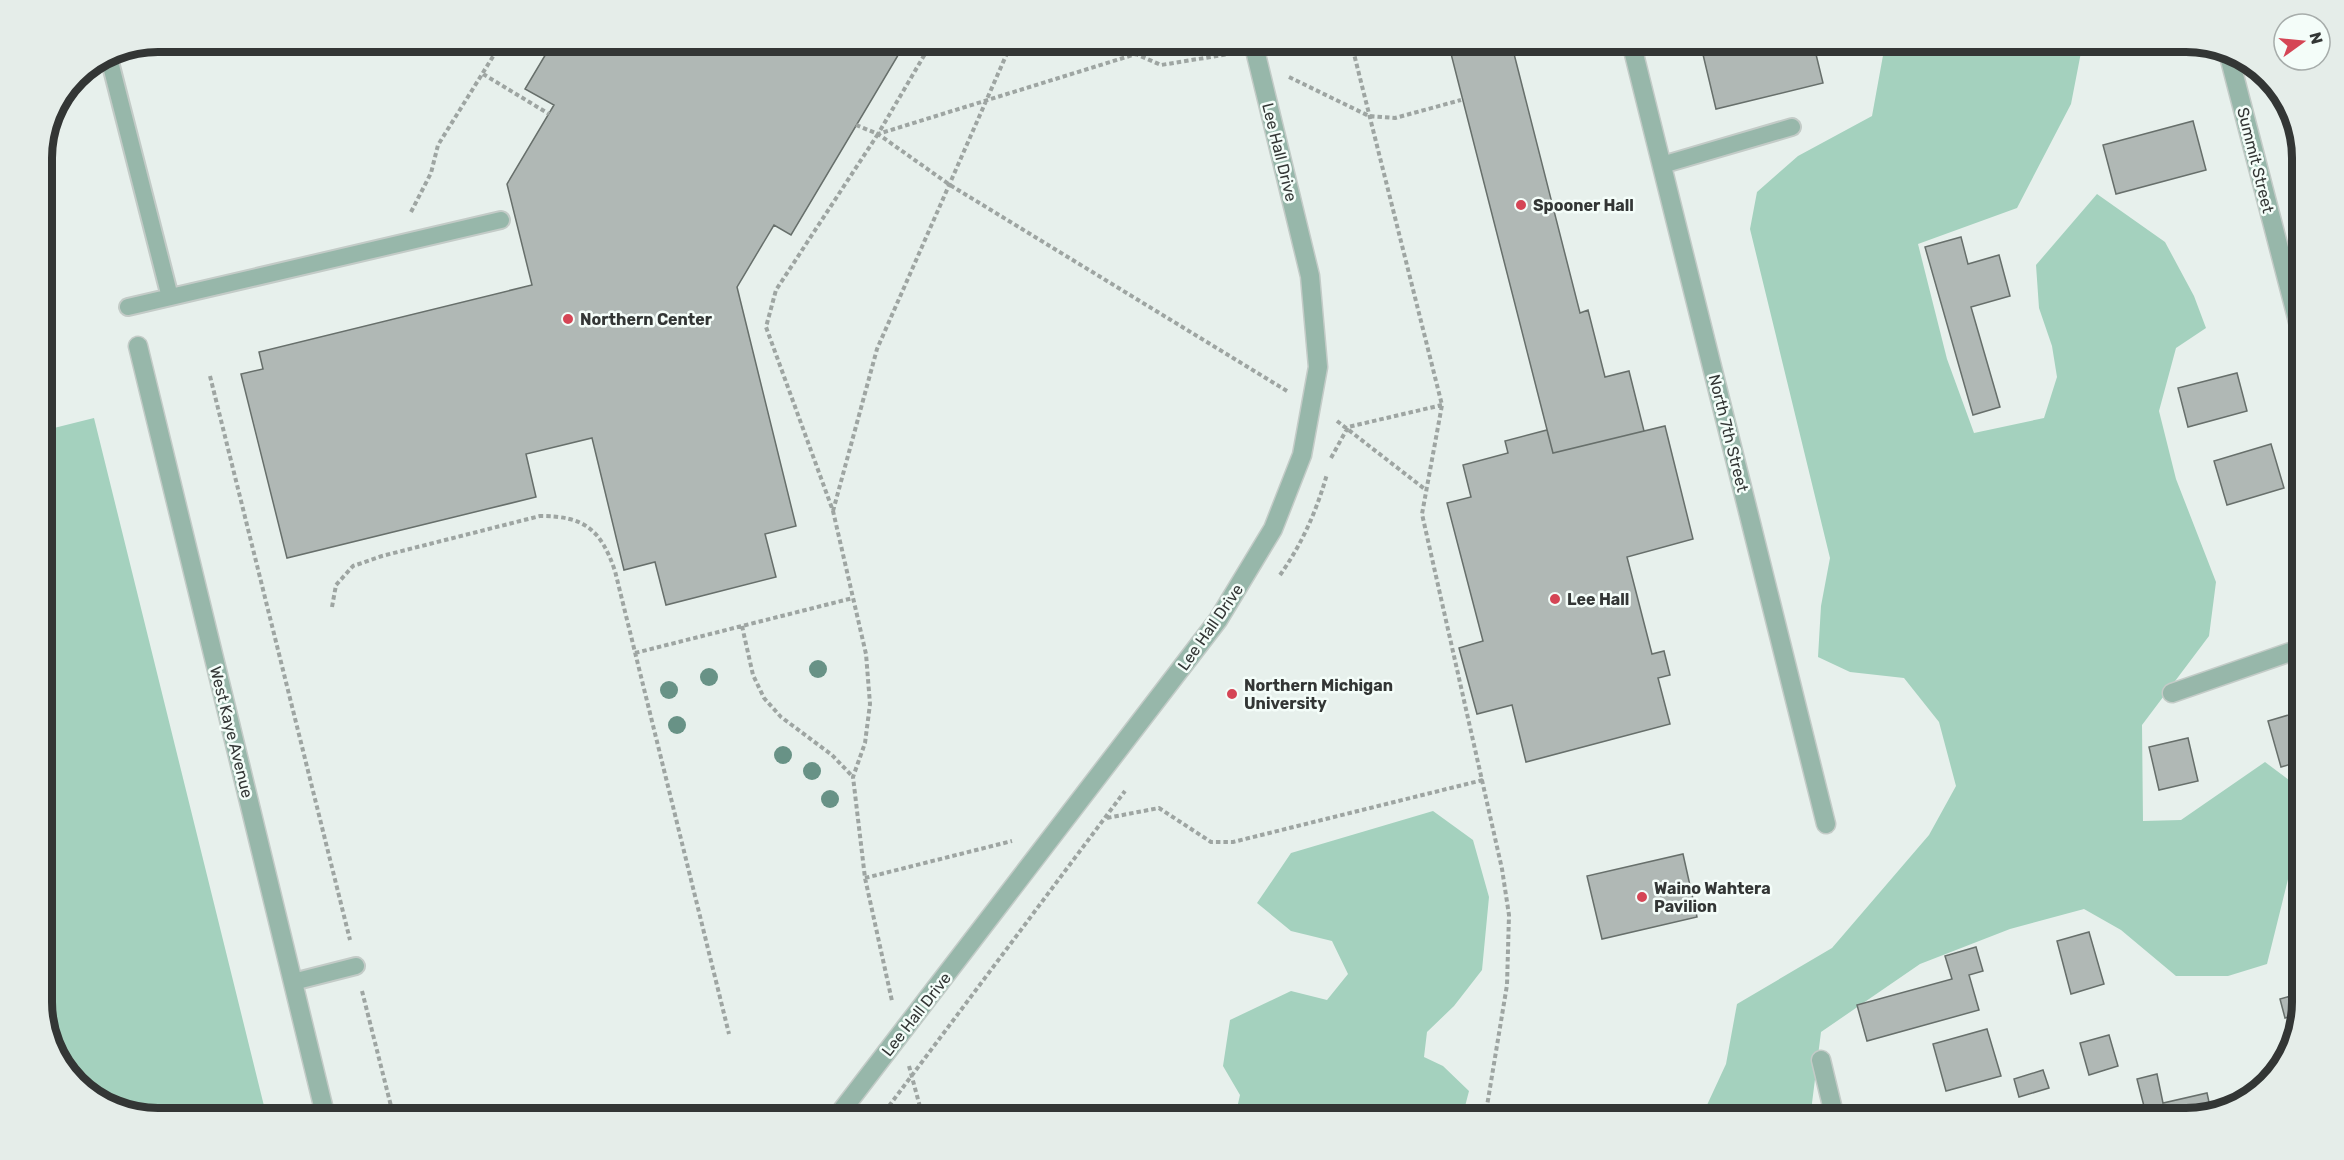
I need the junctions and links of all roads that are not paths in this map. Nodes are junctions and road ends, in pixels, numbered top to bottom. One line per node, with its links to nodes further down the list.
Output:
1 (1255, 52): 19 (street, Lee Hall Drive)
2 (1634, 52): 6 (street, North 7th Street)
3 (111, 64): 9 (lane)
4 (2235, 64): 8 (street, Summit Street)
5 (1792, 127): 6 (lane)
6 (1662, 165): 14 (street, North 7th Street)
7 (501, 220): 9 (lane)
8 (2291, 293)
9 (170, 297): 10 (lane)
10 (128, 307)
11 (138, 346): 16 (street, West Kaye Avenue)
12 (2292, 652): 13 (street)
13 (2172, 693)
14 (1826, 824)
15 (356, 966): 16 (lane)
16 (293, 982): 18 (street, West Kaye Avenue)
17 (1821, 1060): 20 (street)
18 (324, 1108)
19 (844, 1108)
20 (1833, 1108)

